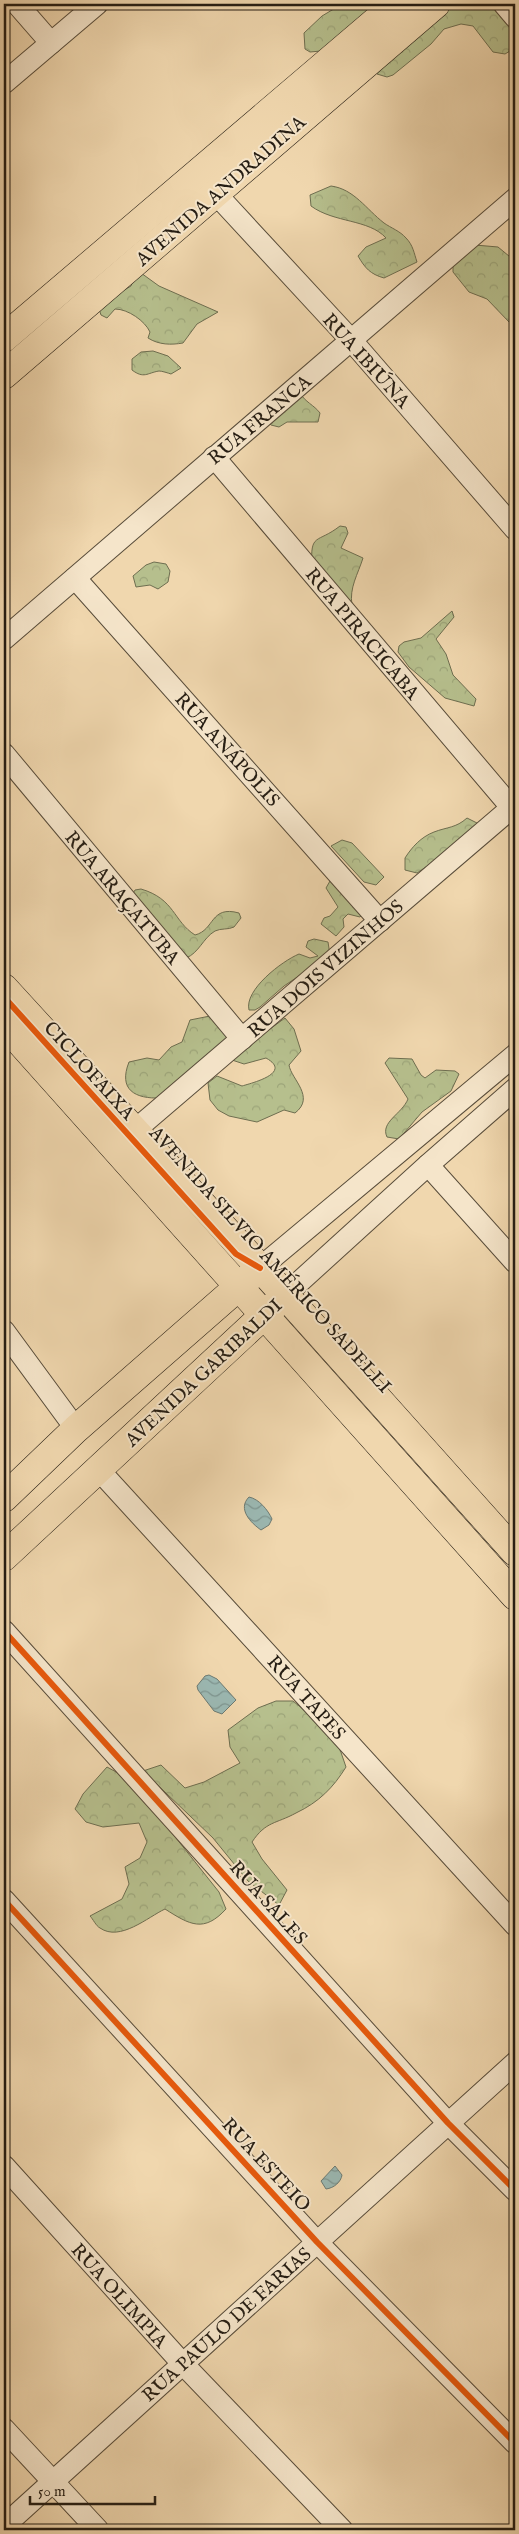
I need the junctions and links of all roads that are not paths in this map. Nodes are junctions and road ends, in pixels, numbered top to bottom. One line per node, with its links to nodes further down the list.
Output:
1 (17, 4): 7 (street)
2 (97, 4): 7 (street)
3 (396, 4): 11 (main road, AVENIDA ANDRADINA)
4 (436, 4): 9 (main road, AVENIDA ANDRADINA)
5 (504, 4): 6 (street)
6 (515, 17)
7 (51, 43): 8 (street)
8 (4, 84)
9 (216, 194): 12 (main road, AVENIDA ANDRADINA); 14 (street, RUA IBIÚNA)
10 (515, 199): 14 (street, RUA FRANCA)
11 (113, 245): 12 (street); 13 (main road, AVENIDA ANDRADINA)
12 (132, 265): 15 (main road, AVENIDA ANDRADINA)
13 (4, 338)
14 (351, 340): 16 (street, RUA FRANCA); 17 (street, RUA IBIÚNA)
15 (4, 375)
16 (214, 457): 18 (street, RUA FRANCA); 21 (street, RUA PIRACICABA)
17 (515, 529)
18 (75, 578): 19 (street, RUA FRANCA); 22 (street, RUA ANÁPOLIS)
19 (4, 639)
20 (4, 754): 25 (street, RUA ARAÇATUBA)
21 (514, 807): 22 (street, RUA DOIS VIZINHOS)
22 (380, 921): 25 (street, RUA DOIS VIZINHOS)
23 (4, 988): 28 (main road, AVENIDA SILVIO AMÉRICO SADELLI)
24 (4, 1024): 32 (main road)
25 (242, 1039): 28 (street, RUA DOIS VIZINHOS)
26 (515, 1055): 31 (street, AVENIDA GARIBALDI)
27 (515, 1089): 29 (street, AVENIDA GARIBALDI)
28 (134, 1131): 31 (main road, AVENIDA SILVIO AMÉRICO SADELLI)
29 (428, 1165): 30 (street); 33 (street, AVENIDA GARIBALDI)
30 (515, 1262)
31 (260, 1268): 32 (main road, AVENIDA GARIBALDI); 33 (main road, AVENIDA SILVIO AMÉRICO SADELLI)
32 (239, 1287): 34 (main road); 36 (main road, AVENIDA GARIBALDI)
33 (285, 1295): 34 (main road, AVENIDA GARIBALDI); 39 (main road, AVENIDA SILVIO AMÉRICO SADELLI)
34 (264, 1315): 37 (main road, AVENIDA GARIBALDI); 41 (main road)
35 (4, 1331): 36 (street)
36 (76, 1429): 38 (main road, AVENIDA GARIBALDI)
37 (98, 1469): 40 (main road, AVENIDA GARIBALDI); 45 (street, RUA TAPES)
38 (4, 1498)
39 (514, 1551): 41 (main road)
40 (4, 1557)
41 (492, 1569): 42 (main road)
42 (515, 1596)
43 (4, 1632): 47 (street, RUA SALES)
44 (4, 1900): 50 (street, RUA ESTEIO)
45 (515, 1924)
46 (515, 2063): 47 (street, RUA PAULO DE FARIAS)
47 (448, 2123): 49 (street, RUA SALES); 50 (street, RUA PAULO DE FARIAS)
48 (4, 2166): 51 (street, RUA OLIMPIA)
49 (515, 2190)
50 (317, 2242): 51 (street, RUA PAULO DE FARIAS); 53 (street, RUA ESTEIO)
51 (182, 2363): 54 (street, RUA PAULO DE FARIAS); 57 (street, RUA OLIMPIA)
52 (4, 2429): 54 (street)
53 (515, 2443)
54 (53, 2482): 55 (street, RUA PAULO DE FARIAS); 56 (street)
55 (4, 2526)
56 (98, 2530)
57 (342, 2530)

